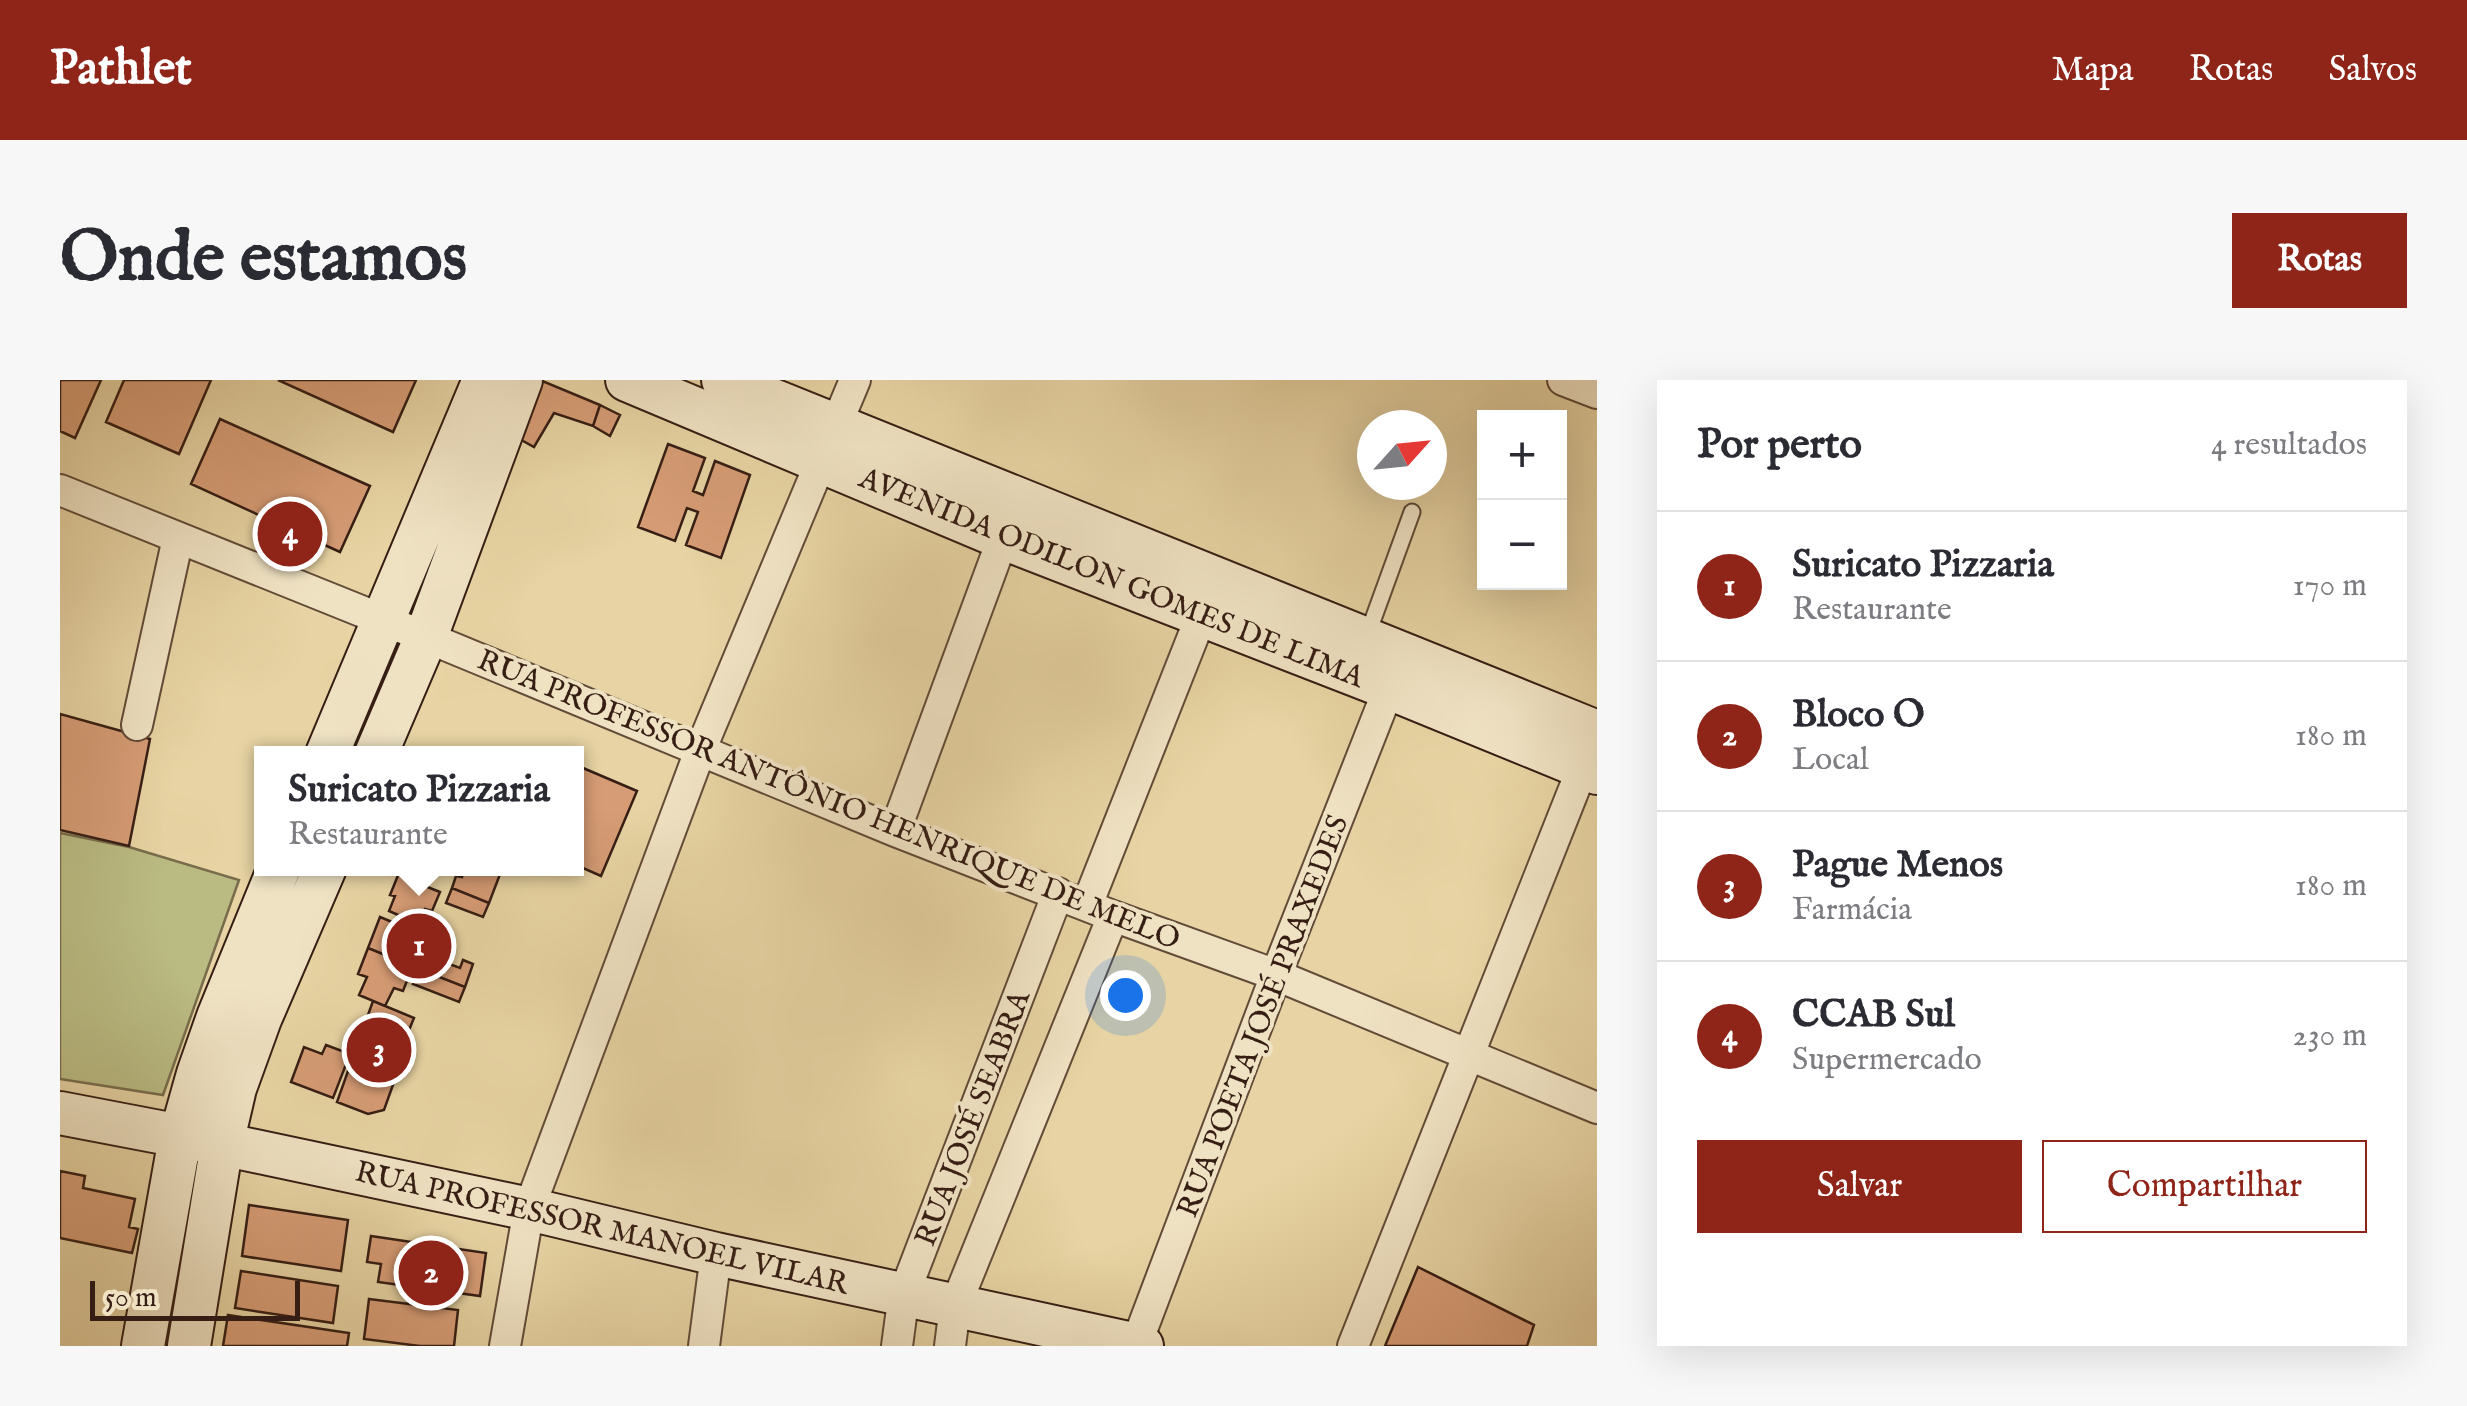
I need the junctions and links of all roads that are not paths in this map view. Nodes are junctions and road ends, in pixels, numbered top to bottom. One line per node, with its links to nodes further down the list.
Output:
1 (484, 380): 14 (main road)
2 (522, 380): 15 (main road)
3 (627, 380): 8 (main road, AVENIDA ODILON GOMES DE LIMA)
4 (722, 380): 8 (main road, AVENIDA ODILON GOMES DE LIMA)
5 (855, 380): 8 (street)
6 (1563, 380): 7 (street)
7 (1597, 394)
8 (828, 444): 12 (main road, AVENIDA ODILON GOMES DE LIMA); 16 (main road, AVENIDA ODILON GOMES DE LIMA); 21 (street)
9 (60, 490): 11 (street, RUA PROFESSOR ANTÔNIO HENRIQUE DE MELO)
10 (1412, 512): 16 (lane)
11 (178, 538): 14 (street, RUA PROFESSOR ANTÔNIO HENRIQUE DE MELO); 18 (street)
12 (1004, 538): 13 (main road, AVENIDA ODILON GOMES DE LIMA); 23 (street)
13 (1202, 614): 17 (main road, AVENIDA ODILON GOMES DE LIMA); 27 (street, RUA JOSÉ SEABRA)
14 (383, 620): 15 (street, RUA PROFESSOR ANTÔNIO HENRIQUE DE MELO); 19 (main road)
15 (426, 637): 20 (main road); 21 (street, RUA PROFESSOR ANTÔNIO HENRIQUE DE MELO)
16 (1366, 640): 22 (main road, AVENIDA ODILON GOMES DE LIMA)
17 (1388, 688): 22 (main road, AVENIDA ODILON GOMES DE LIMA); 28 (street, RUA POETA JOSÉ PRAXEDES)
18 (138, 725)
19 (330, 746)
20 (379, 746)
21 (700, 751): 23 (street, RUA PROFESSOR ANTÔNIO HENRIQUE DE MELO); 35 (street)
22 (1594, 751): 30 (street)
23 (895, 831): 26 (street, RUA PROFESSOR ANTÔNIO HENRIQUE DE MELO)
24 (277, 876): 29 (main road)
25 (321, 876): 29 (main road)
26 (1058, 893): 27 (street, RUA PROFESSOR ANTÔNIO HENRIQUE DE MELO); 37 (street, RUA JOSÉ SEABRA)
27 (1100, 911): 28 (street, RUA PROFESSOR ANTÔNIO HENRIQUE DE MELO); 38 (street, RUA JOSÉ SEABRA)
28 (1276, 975): 30 (street, RUA PROFESSOR ANTÔNIO HENRIQUE DE MELO); 41 (street, RUA POETA JOSÉ PRAXEDES)
29 (242, 1012): 33 (main road); 34 (main road)
30 (1469, 1056): 31 (street, RUA PROFESSOR ANTÔNIO HENRIQUE DE MELO); 45 (street)
31 (1597, 1108)
32 (60, 1113): 33 (main road, RUA PROFESSOR MANOEL VILAR)
33 (180, 1138): 34 (main road, RUA PROFESSOR MANOEL VILAR); 39 (main road)
34 (222, 1144): 35 (main road, RUA PROFESSOR MANOEL VILAR); 40 (main road)
35 (529, 1209): 36 (main road, RUA PROFESSOR MANOEL VILAR); 42 (street)
36 (716, 1254): 37 (main road, RUA PROFESSOR MANOEL VILAR); 43 (street)
37 (904, 1294): 38 (main road, RUA PROFESSOR MANOEL VILAR); 44 (street, RUA JOSÉ SEABRA)
38 (952, 1326): 41 (main road, RUA PROFESSOR MANOEL VILAR)
39 (144, 1338): 40 (main road)
40 (190, 1341)
41 (1139, 1345)
42 (505, 1346)
43 (704, 1346)
44 (897, 1346)
45 (1352, 1346)

